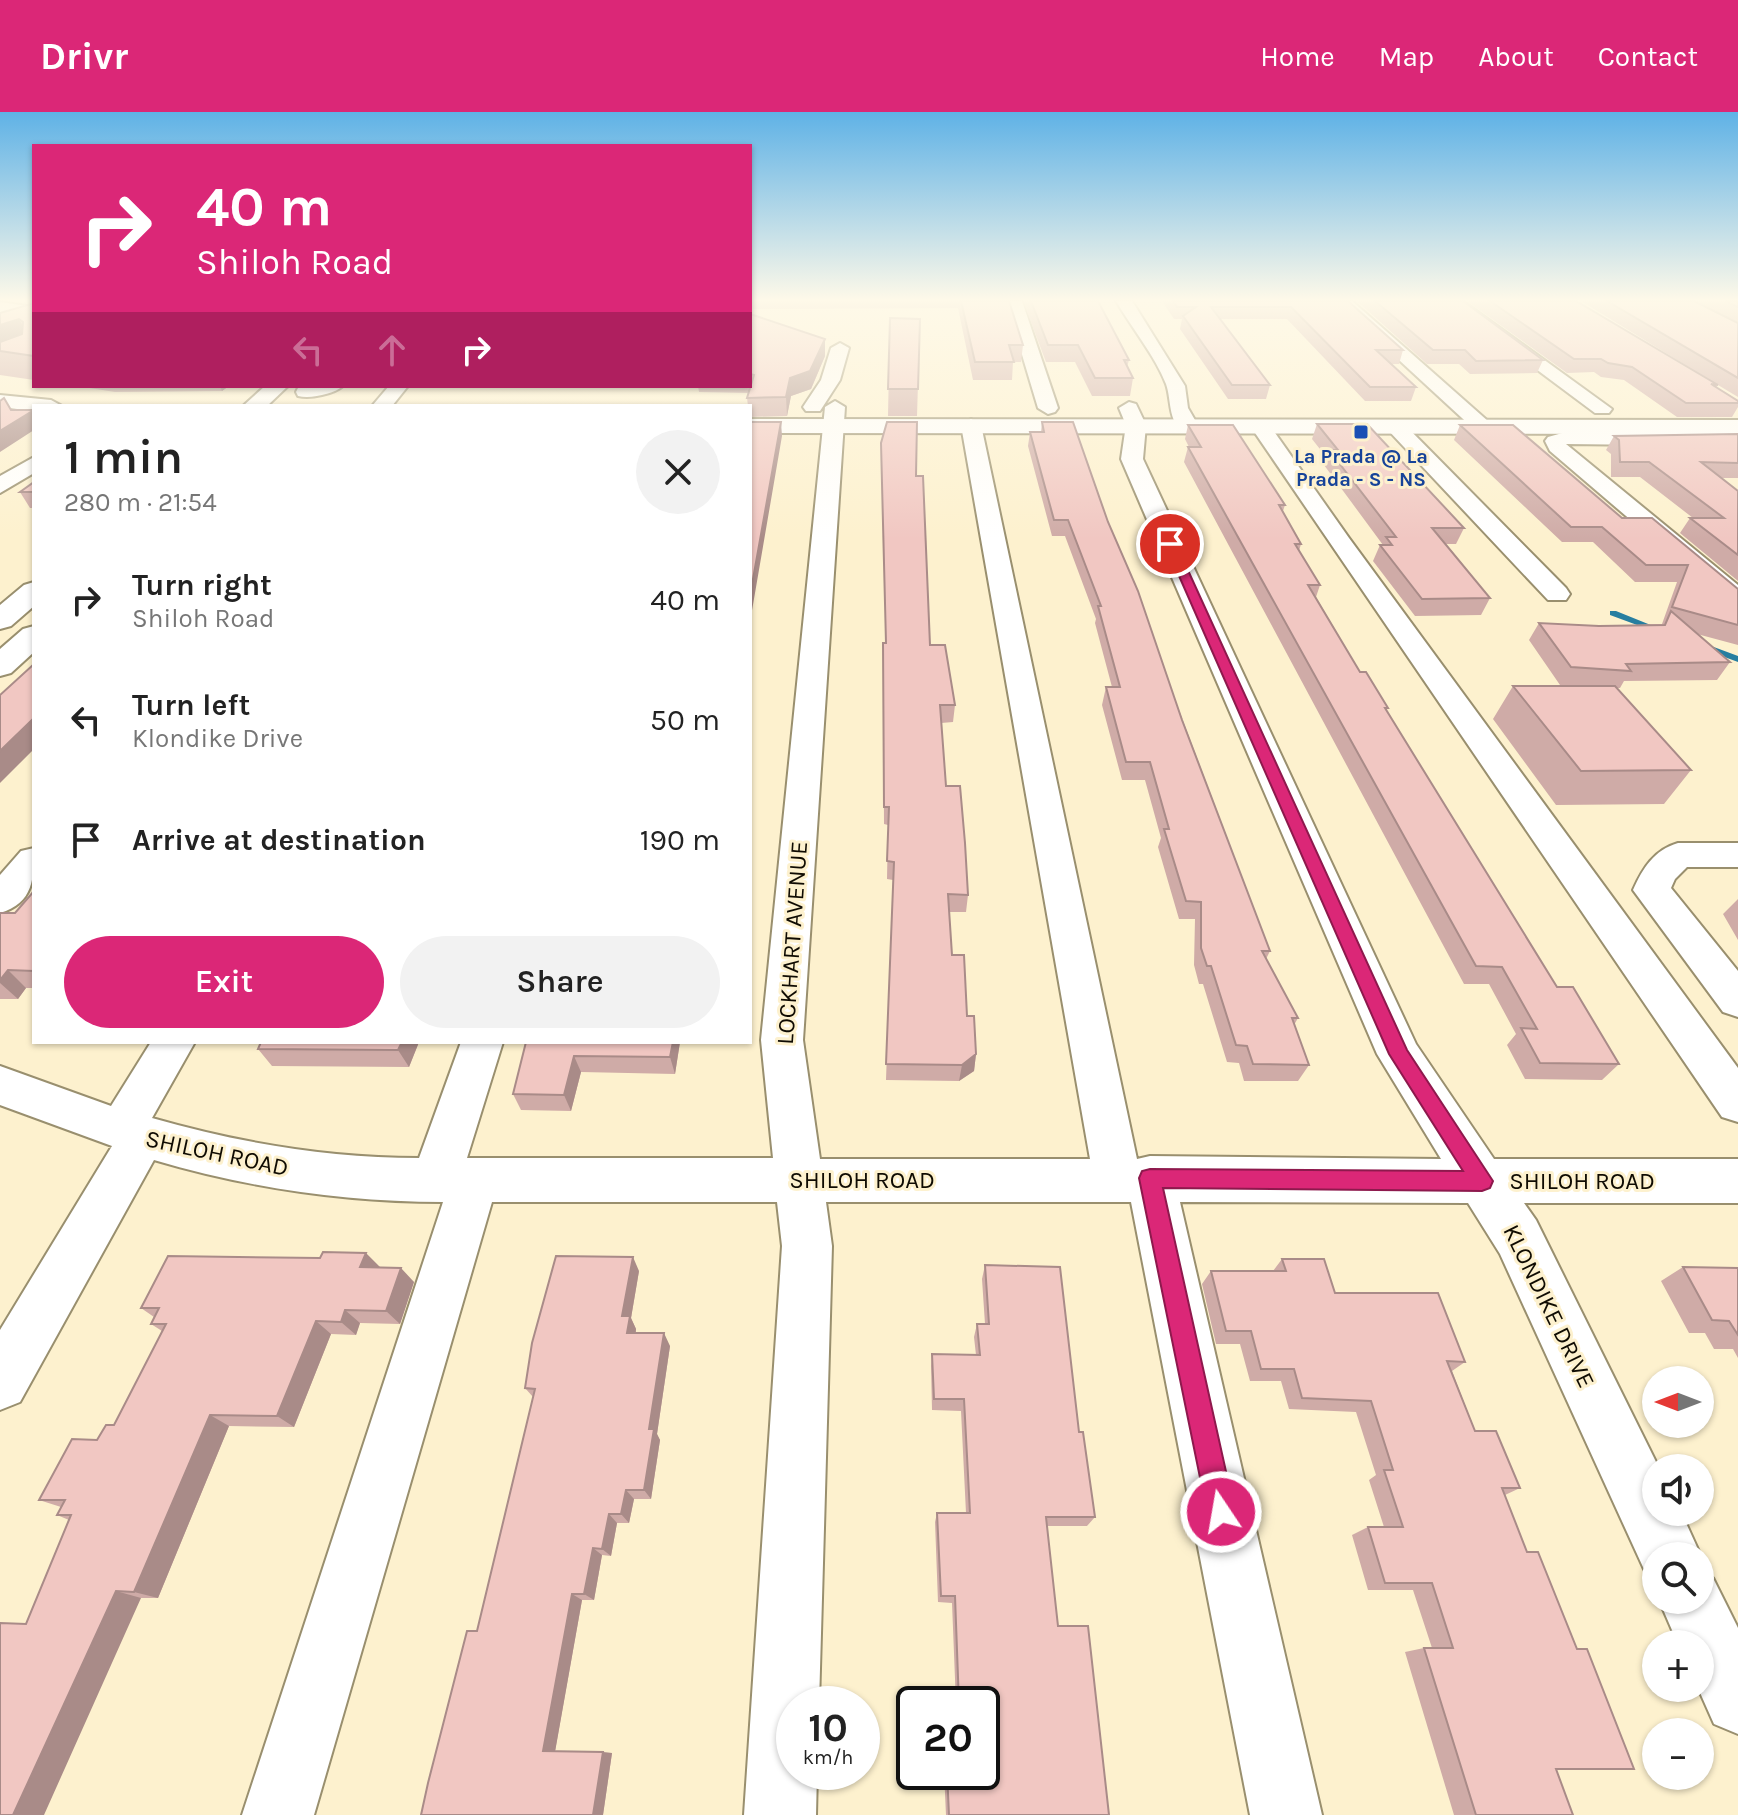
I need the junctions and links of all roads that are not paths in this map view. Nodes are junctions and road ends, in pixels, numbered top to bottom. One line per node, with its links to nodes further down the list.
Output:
1 (830, 380): 19 (street)
2 (1039, 380): 15 (street)
3 (1173, 380): 22 (street)
4 (1431, 380): 16 (street)
5 (1563, 380): 17 (street)
6 (276, 388): 12 (main road)
7 (327, 388): 9 (street)
8 (397, 388): 13 (street)
9 (302, 395)
10 (0, 401): 11 (main road)
11 (32, 404)
12 (256, 404)
13 (384, 404)
14 (752, 407): 19 (main road)
15 (1048, 408): 19 (main road); 20 (main road)
16 (1463, 409): 17 (main road); 22 (main road); 27 (street)
17 (1602, 409): 18 (main road)
18 (1738, 409)
19 (827, 413): 24 (main road); 25 (main road); 50 (street, LOCKHART AVENUE)
20 (1132, 416): 22 (main road); 24 (main road); 51 (street, KLONDIKE DRIVE)
21 (0, 417): 23 (main road)
22 (1184, 418): 28 (main road)
23 (32, 420)
24 (971, 425): 48 (street)
25 (752, 426)
26 (1395, 426): 27 (main road); 28 (main road); 34 (street)
27 (1482, 426): 29 (main road)
28 (1261, 427): 46 (street)
29 (1738, 427)
30 (1738, 440): 35 (street)
31 (32, 464): 32 (street)
32 (0, 486)
33 (32, 593): 36 (main road)
34 (1557, 594)
35 (1738, 598)
36 (0, 620)
37 (32, 637): 38 (main road)
38 (0, 666)
39 (1738, 855): 42 (street)
40 (32, 862): 41 (street)
41 (0, 900)
42 (1738, 1001)
43 (173, 1044): 47 (street)
44 (482, 1044): 49 (street)
45 (0, 1085): 47 (street, SHILOH ROAD)
46 (1738, 1103)
47 (132, 1134): 49 (street, SHILOH ROAD); 53 (street)
48 (1133, 1178): 50 (street, SHILOH ROAD); 51 (street, SHILOH ROAD); 59 (street)
49 (455, 1179): 50 (street, SHILOH ROAD); 57 (street)
50 (801, 1180): 58 (street, LOCKHART AVENUE)
51 (1482, 1181): 52 (street, SHILOH ROAD); 54 (street, KLONDIKE DRIVE)
52 (1738, 1181)
53 (0, 1382)
54 (1663, 1542)
55 (1698, 1614): 56 (street)
56 (1738, 1700)
57 (278, 1815)
58 (780, 1815)
59 (1286, 1815)

